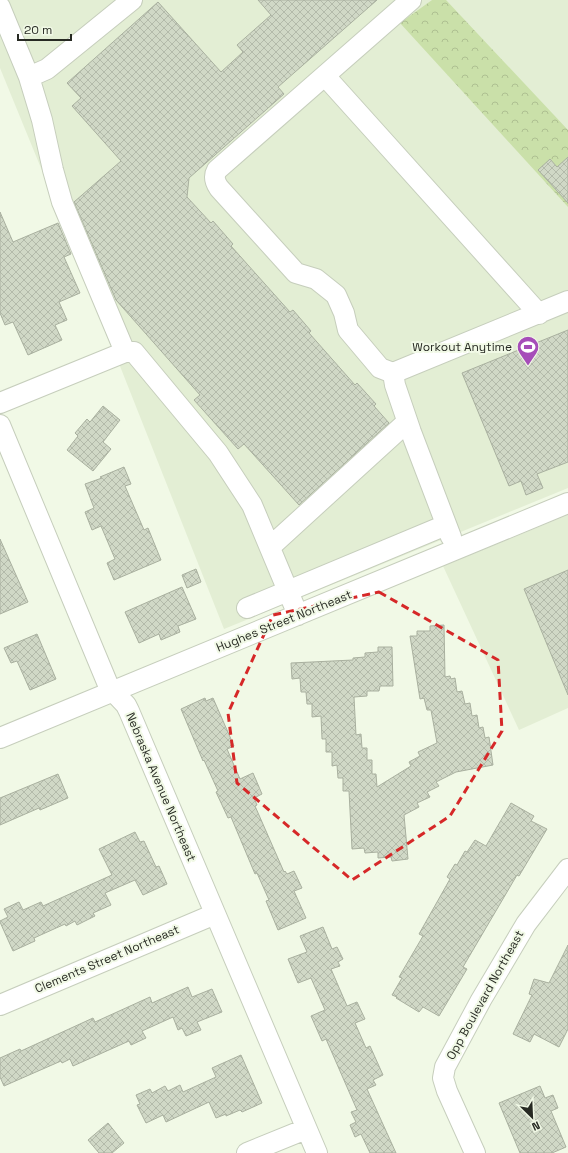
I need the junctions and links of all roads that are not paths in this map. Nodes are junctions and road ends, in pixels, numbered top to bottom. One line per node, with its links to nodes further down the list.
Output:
1 (132, 0): 5 (street)
2 (411, 0): 4 (street)
3 (0, 7): 5 (street)
4 (325, 76): 7 (street); 9 (street)
5 (29, 77): 8 (street)
6 (568, 301): 7 (street)
7 (539, 314): 9 (street)
8 (125, 352): 10 (street); 15 (street)
9 (393, 373): 11 (street)
10 (0, 403)
11 (407, 422): 14 (street); 15 (street)
12 (0, 425): 20 (street, Nebraska Avenue Northeast)
13 (568, 503): 16 (street, Hughes Street Northeast)
14 (446, 525): 16 (street); 17 (street)
15 (270, 547): 17 (street)
16 (456, 550): 19 (street, Hughes Street Northeast)
17 (288, 591): 18 (street); 19 (street)
18 (247, 608)
19 (298, 615): 20 (street, Hughes Street Northeast)
20 (114, 691): 21 (street, Hughes Street Northeast); 23 (street, Nebraska Avenue Northeast)
21 (0, 738)
22 (568, 869): 28 (street, Opp Boulevard Northeast)
23 (215, 914): 24 (street, Clements Street Northeast); 25 (street, Nebraska Avenue Northeast)
24 (0, 1005)
25 (306, 1129): 26 (street); 27 (street, Nebraska Avenue Northeast)
26 (247, 1153)
27 (317, 1153)
28 (475, 1153)

